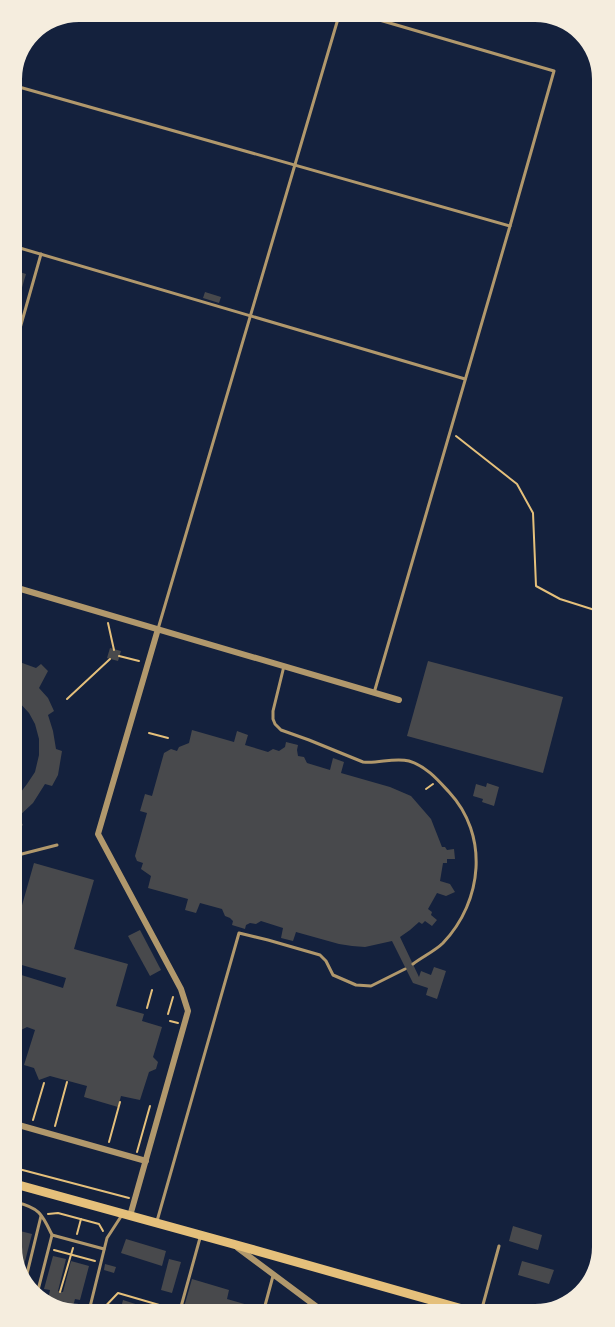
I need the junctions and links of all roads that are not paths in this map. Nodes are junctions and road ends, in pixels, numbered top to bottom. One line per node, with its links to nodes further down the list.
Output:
1 (337, 23): 4 (lane)
2 (389, 23): 5 (lane)
3 (23, 88): 4 (lane)
4 (295, 165): 5 (lane); 8 (lane)
5 (510, 226): 10 (lane)
6 (23, 249): 7 (lane)
7 (41, 254): 8 (lane); 9 (lane)
8 (250, 316): 10 (lane); 12 (lane)
9 (23, 318)
10 (465, 379): 14 (lane)
11 (23, 590): 12 (street)
12 (158, 629): 13 (street); 21 (street)
13 (284, 666): 14 (street); 18 (lane)
14 (374, 693): 15 (street)
15 (399, 700)
16 (57, 845): 17 (lane)
17 (22, 854)
18 (413, 964)
19 (405, 969): 26 (lane)
20 (22, 1126): 21 (street)
21 (146, 1161): 25 (street)
22 (22, 1186): 25 (main road)
23 (22, 1204): 24 (lane)
24 (42, 1214): 27 (lane); 32 (lane)
25 (127, 1215): 26 (main road); 31 (lane)
26 (157, 1223): 28 (main road)
27 (52, 1235): 31 (lane); 34 (lane)
28 (201, 1235): 29 (main road); 36 (lane)
29 (233, 1244): 33 (street); 39 (main road)
30 (498, 1246): 40 (lane)
31 (104, 1249): 35 (lane)
32 (28, 1271)
33 (274, 1275): 37 (lane); 38 (street)
34 (39, 1288)
35 (91, 1304)
36 (181, 1304)
37 (266, 1304)
38 (313, 1304)
39 (445, 1304)
40 (483, 1304)

